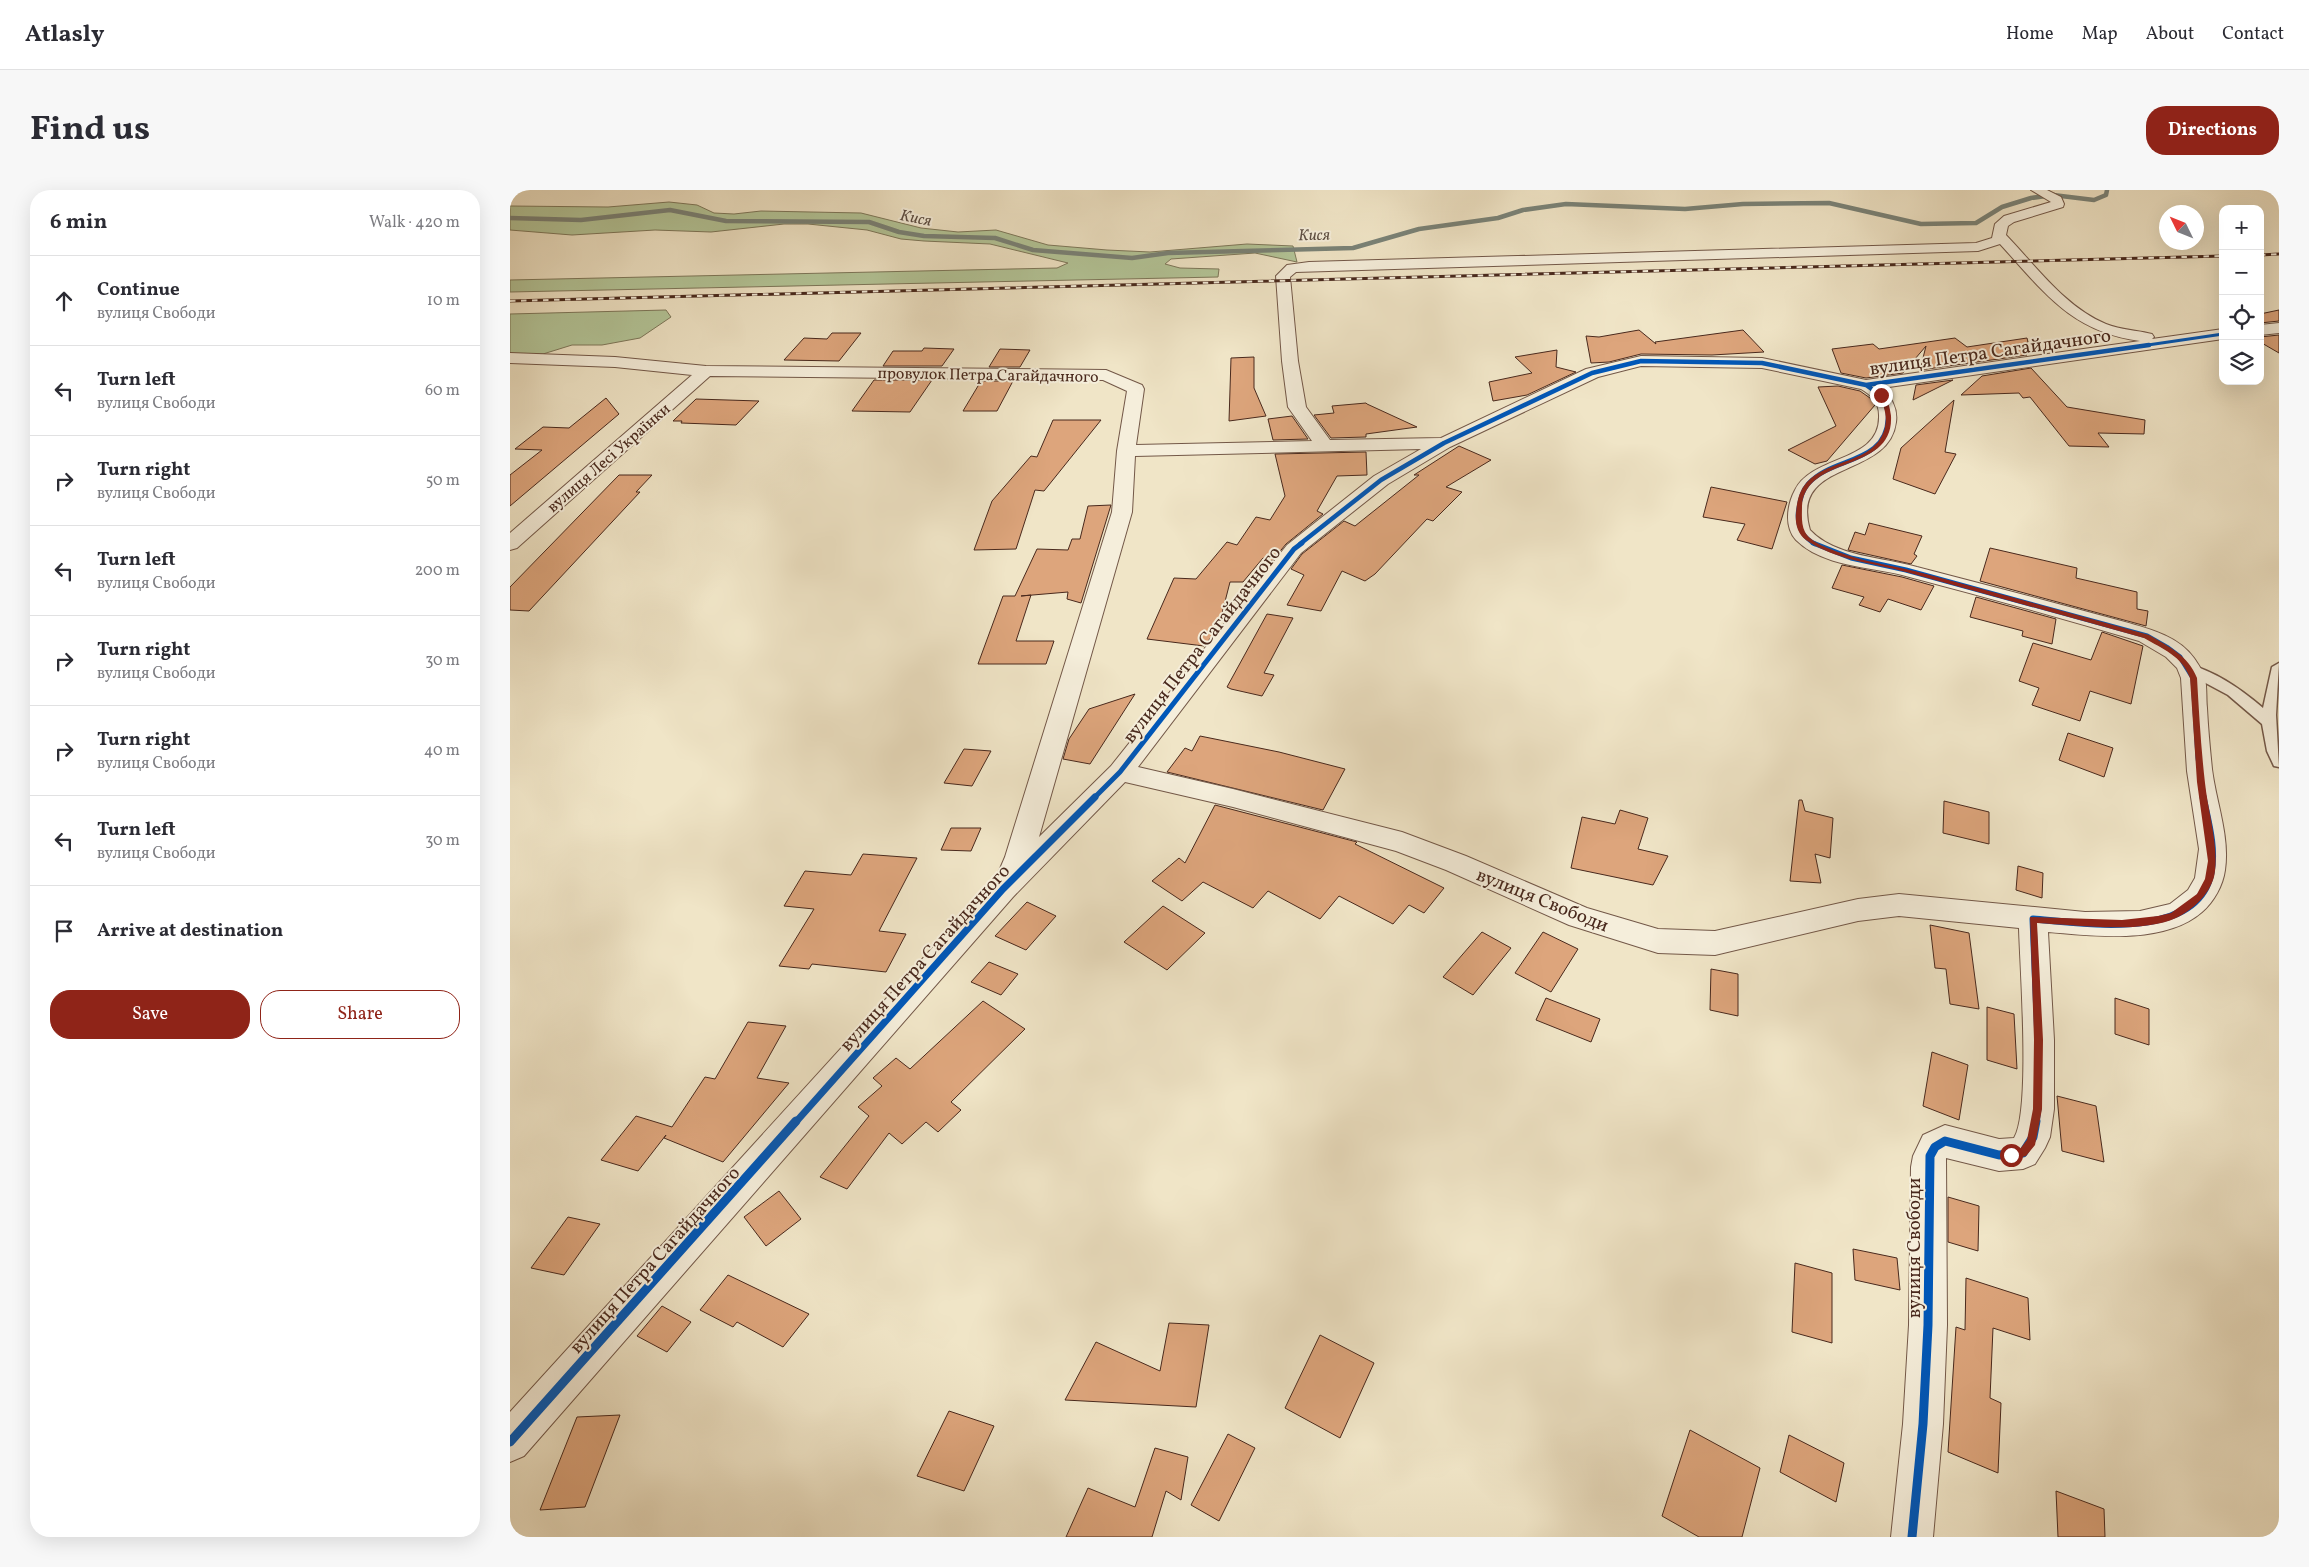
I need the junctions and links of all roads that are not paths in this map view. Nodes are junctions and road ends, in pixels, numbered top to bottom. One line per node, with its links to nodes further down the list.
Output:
1 (2040, 191): 2 (street)
2 (2000, 236): 6 (street); 11 (street)
3 (2279, 328): 4 (street)
4 (2264, 330)
5 (2219, 334): 6 (street, вулиця Петра Сагайдачного)
6 (2180, 338): 9 (street, вулиця Петра Сагайдачного)
7 (510, 358): 8 (street)
8 (706, 371): 12 (street, провулок Петра Сагайдачного); 13 (street, вулиця Лесі Українки)
9 (1866, 385): 10 (street, вулиця Петра Сагайдачного); 15 (street)
10 (1444, 443): 11 (street); 18 (street, вулиця Петра Сагайдачного)
11 (1324, 444): 12 (street)
12 (1126, 451): 19 (street, провулок Петра Сагайдачного)
13 (510, 544)
14 (2278, 667): 16 (lane)
15 (2190, 669): 16 (lane); 20 (street, вулиця Свободи)
16 (2270, 723): 17 (lane)
17 (2279, 762)
18 (1120, 772): 19 (street, вулиця Петра Сагайдачного); 20 (street, вулиця Свободи)
19 (1004, 889): 21 (street, вулиця Петра Сагайдачного)
20 (2033, 919): 22 (street, вулиця Свободи)
21 (510, 1442)
22 (1912, 1537)

